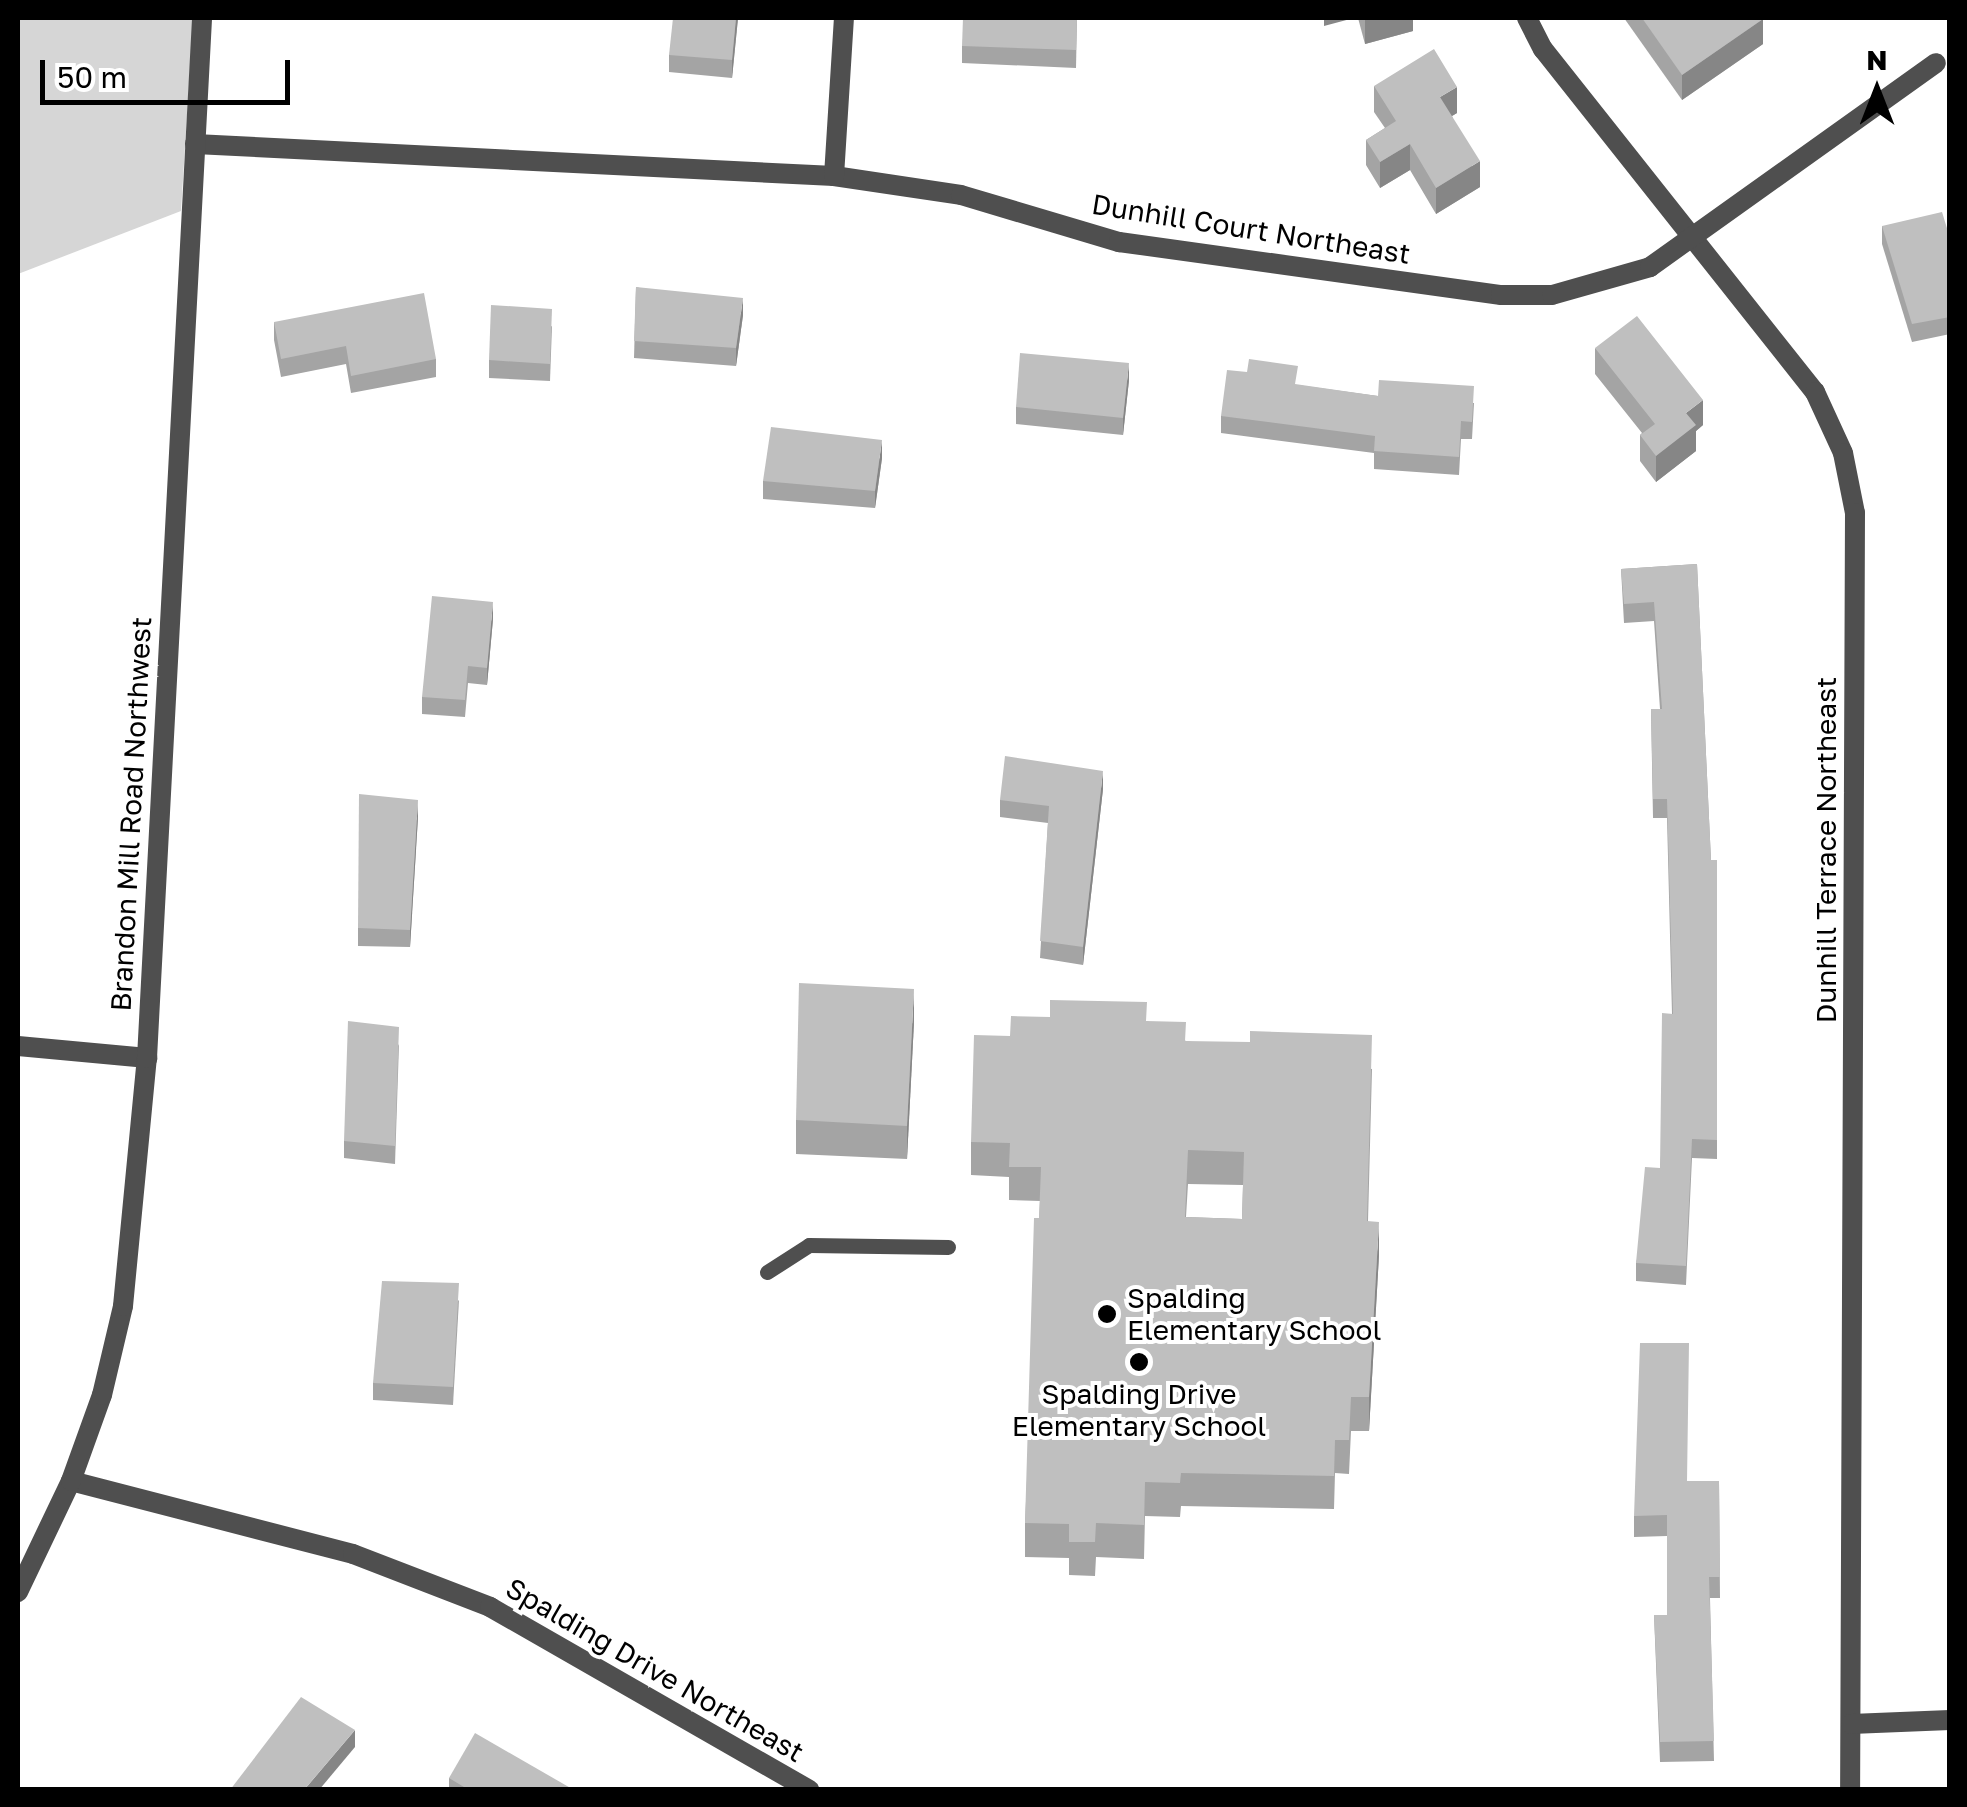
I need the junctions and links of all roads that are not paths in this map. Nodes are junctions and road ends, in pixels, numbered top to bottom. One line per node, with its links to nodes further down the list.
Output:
1 (202, 18): 5 (street, Brandon Mill Road Northwest)
2 (844, 18): 6 (street)
3 (1527, 18): 7 (street, Dunhill Terrace Northeast)
4 (1936, 63): 7 (street, Dunhill Court Northeast)
5 (195, 144): 6 (street, Dunhill Court Northeast); 9 (street, Brandon Mill Road Northwest)
6 (834, 176): 7 (street, Dunhill Court Northeast)
7 (1694, 240): 15 (street, Dunhill Terrace Northeast)
8 (18, 1046): 9 (street)
9 (146, 1058): 12 (street, Brandon Mill Road Northwest)
10 (948, 1247): 11 (lane)
11 (767, 1272)
12 (71, 1481): 13 (street, Brandon Mill Road Northwest); 16 (street, Spalding Drive Northeast)
13 (18, 1592)
14 (1950, 1720): 15 (street)
15 (1851, 1724): 17 (street, Dunhill Terrace Northeast)
16 (808, 1790)
17 (1850, 1790)

